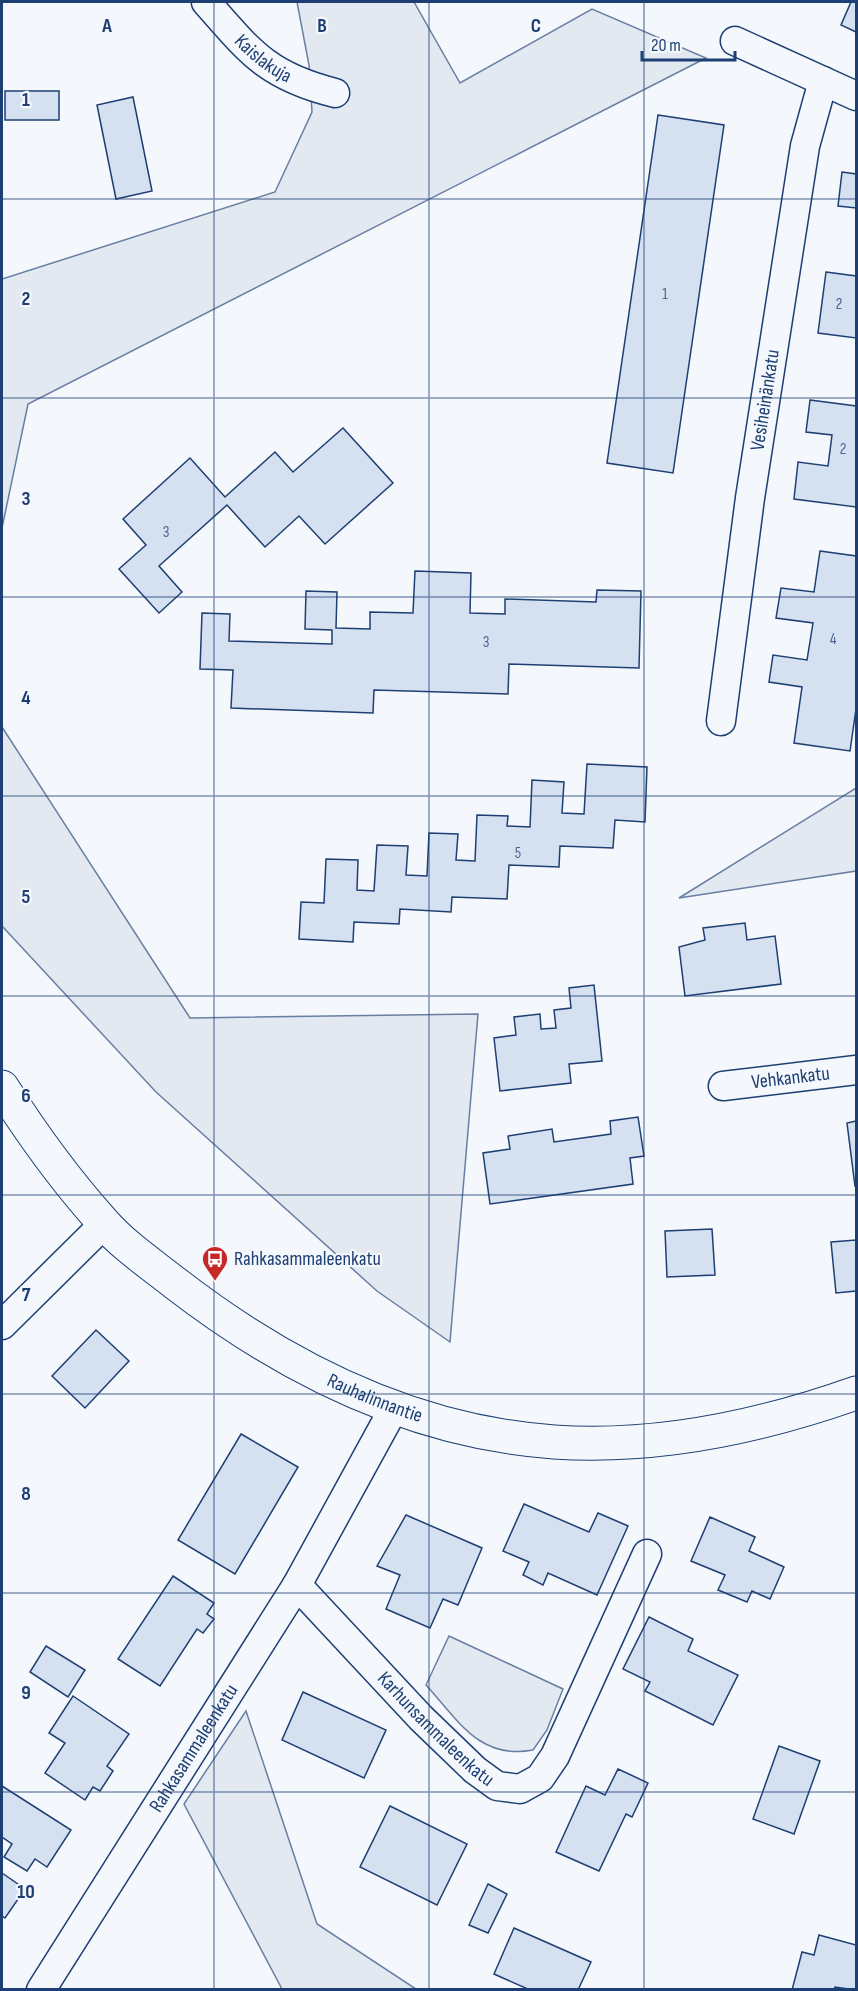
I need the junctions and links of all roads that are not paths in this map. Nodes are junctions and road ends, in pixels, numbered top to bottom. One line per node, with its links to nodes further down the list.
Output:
1 (206, 2): 4 (street, Kaislakuja)
2 (735, 41): 3 (street)
3 (823, 81): 5 (street); 6 (street, Vesiheinänkatu)
4 (335, 93)
5 (856, 96)
6 (721, 721)
7 (856, 1070): 8 (street, Vehkankatu)
8 (723, 1086)
9 (2, 1088): 10 (street, Rauhalinnantie)
10 (104, 1224): 11 (street); 13 (street, Rauhalinnantie)
11 (2, 1325)
12 (856, 1393): 13 (street, Rauhalinnantie)
13 (394, 1408): 15 (street, Rahkasammaleenkatu)
14 (647, 1554): 15 (street, Karhunsammaleenkatu)
15 (297, 1585): 16 (street, Rahkasammaleenkatu)
16 (41, 1989)

